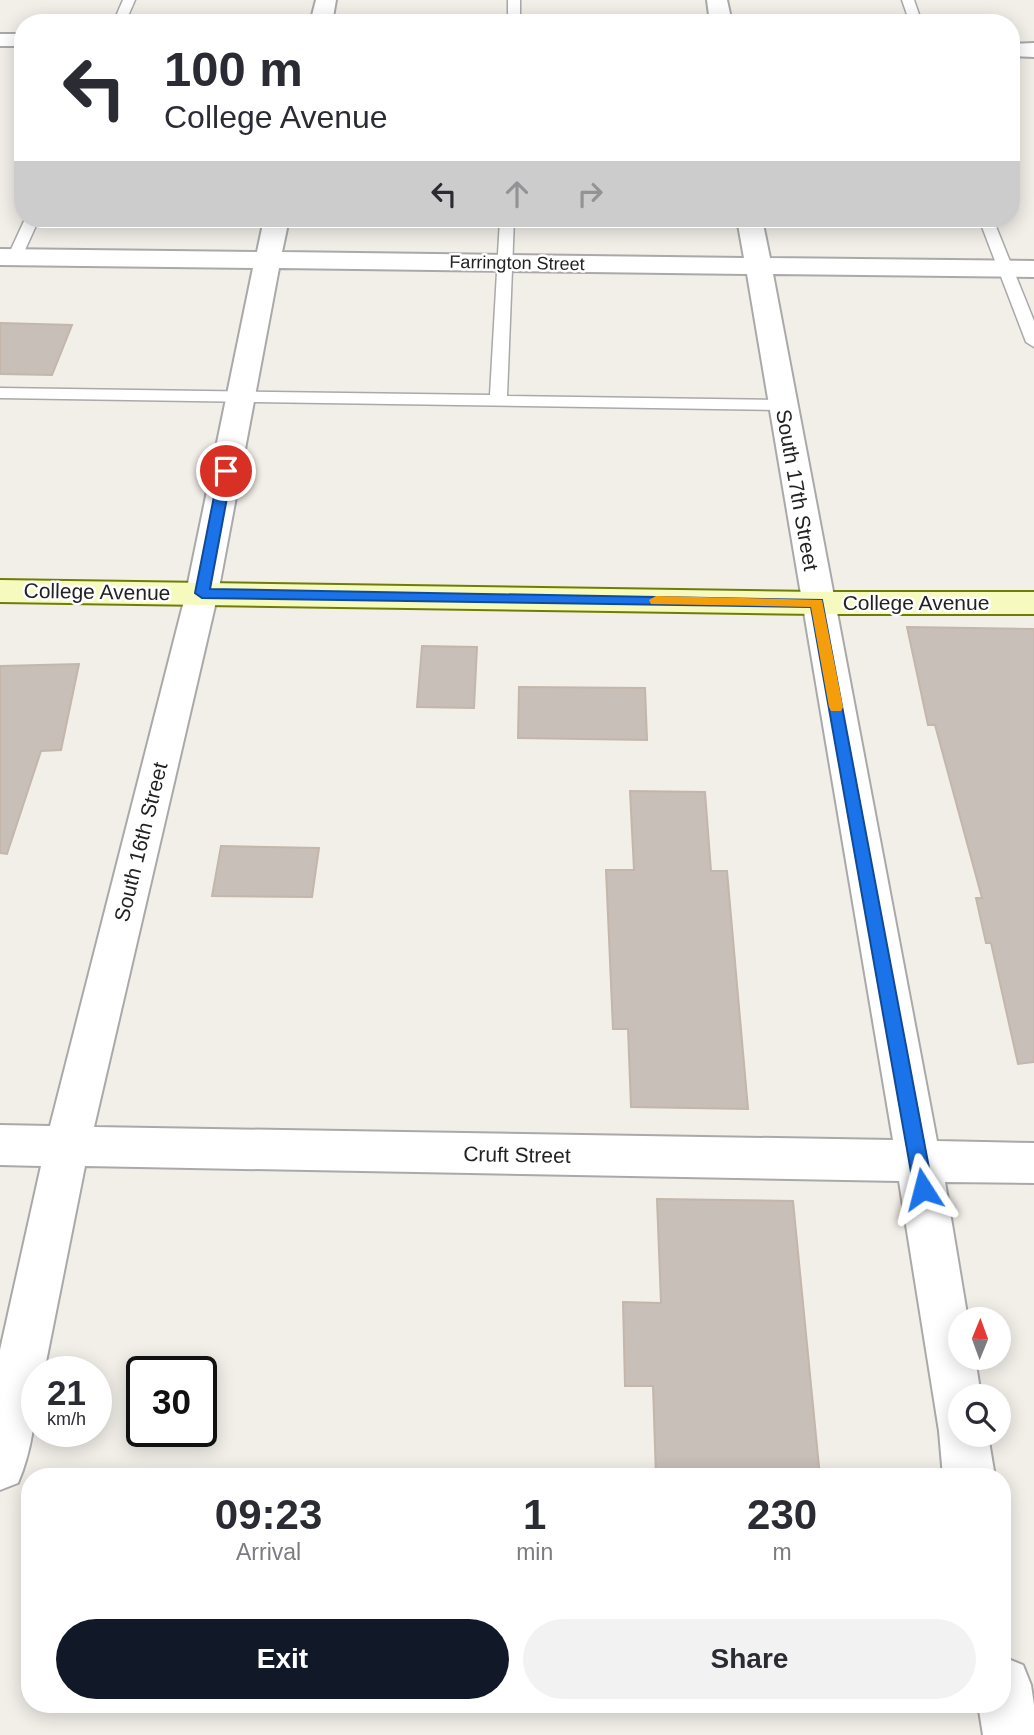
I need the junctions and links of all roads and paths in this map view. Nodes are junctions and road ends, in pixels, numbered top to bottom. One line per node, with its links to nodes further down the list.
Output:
1 (26, 228): 6 (lane)
2 (274, 228): 7 (street, South 16th Street)
3 (507, 228): 8 (lane)
4 (751, 228): 9 (street, South 17th Street)
5 (990, 228): 10 (lane)
6 (7, 258): 7 (street, Farrington Street)
7 (266, 260): 8 (street, Farrington Street); 14 (street, South 16th Street)
8 (505, 263): 9 (street, Farrington Street); 15 (lane)
9 (757, 266): 10 (street, Farrington Street); 16 (street, South 17th Street)
10 (1007, 268): 11 (street, Farrington Street); 12 (lane)
11 (1034, 269)
12 (1034, 342)
13 (0, 393): 14 (lane)
14 (240, 397): 15 (lane); 18 (street, South 16th Street)
15 (498, 401): 16 (lane)
16 (782, 405): 19 (street, South 17th Street)
17 (0, 591): 18 (street, College Avenue)
18 (202, 593): 19 (street, College Avenue); 22 (street, South 16th Street)
19 (817, 603): 20 (street, College Avenue); 23 (street, South 17th Street)
20 (1034, 603)
21 (0, 1145): 22 (street, Cruft Street)
22 (66, 1146): 23 (street, Cruft Street); 27 (street, South 16th Street)
23 (919, 1163): 24 (street, Cruft Street); 25 (street, South 17th Street)
24 (1034, 1163)
25 (955, 1384)
26 (965, 1447): 28 (street)
27 (0, 1465)
28 (968, 1468)
29 (1007, 1713): 30 (street)
30 (1011, 1735)

